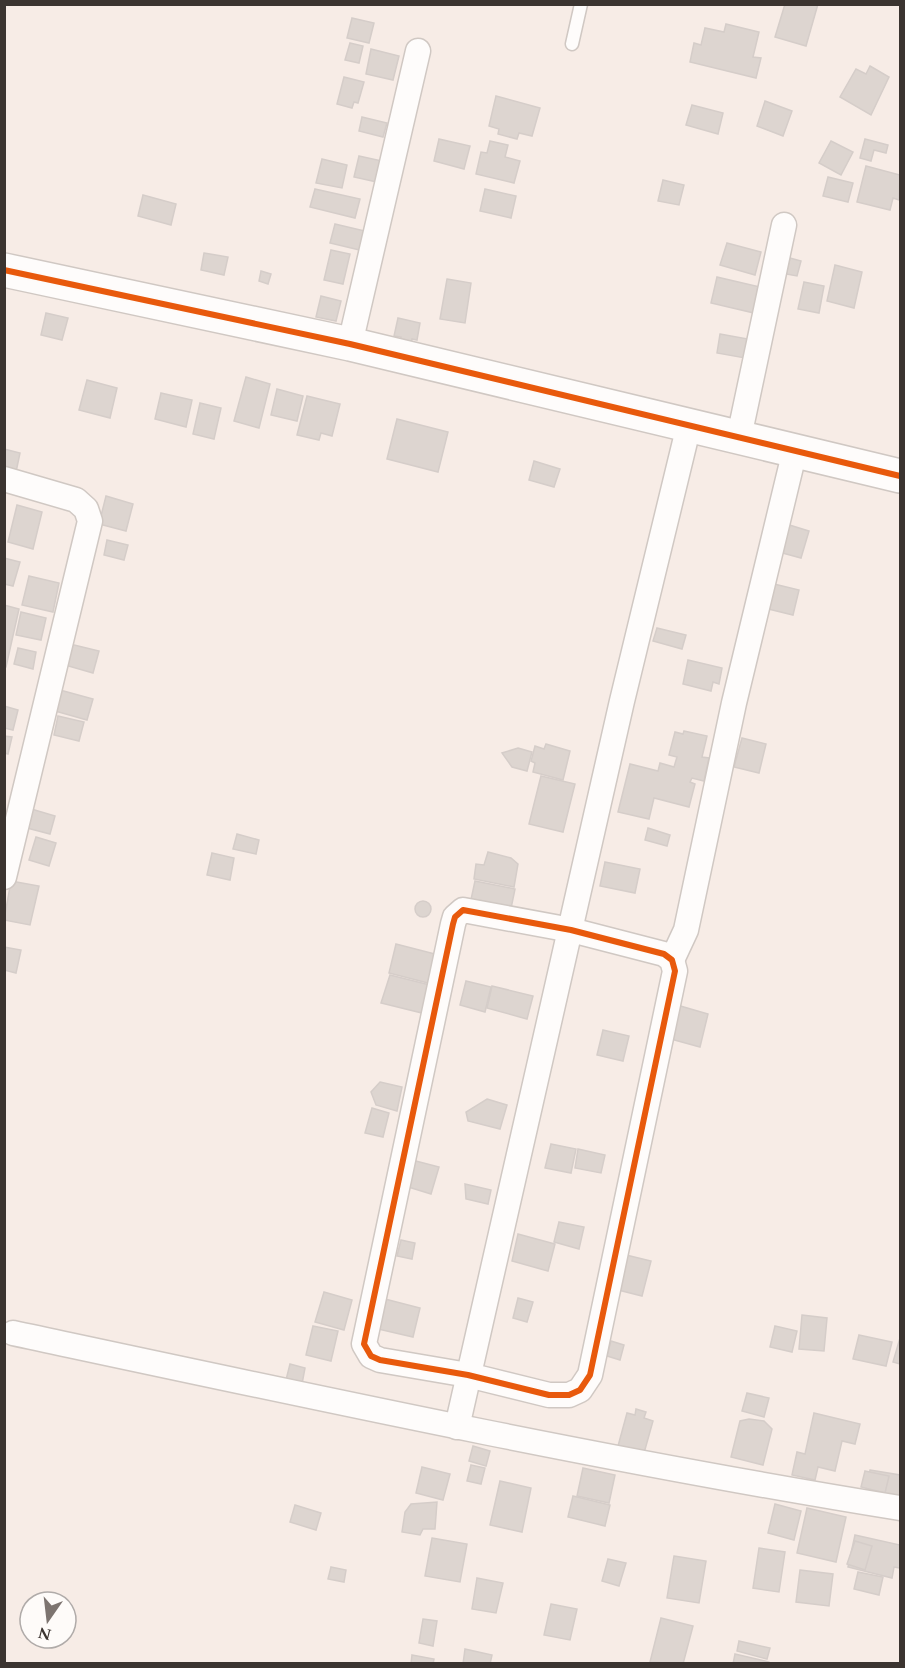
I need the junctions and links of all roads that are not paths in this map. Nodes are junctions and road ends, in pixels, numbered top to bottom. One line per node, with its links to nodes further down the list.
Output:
1 (581, 4): 2 (lane)
2 (572, 44)
3 (418, 51): 6 (street)
4 (784, 225): 8 (street)
5 (4, 270): 6 (street)
6 (350, 344): 7 (street)
7 (689, 425): 8 (street); 13 (street)
8 (739, 437): 9 (street)
9 (795, 450): 10 (street); 14 (street)
10 (900, 476)
11 (5, 483): 12 (street)
12 (4, 877)
13 (571, 930): 14 (street); 16 (street); 16 (street)
14 (672, 960): 16 (street)
15 (13, 1333): 17 (street)
16 (468, 1375): 17 (street)
17 (458, 1427): 18 (street)
18 (900, 1508)

